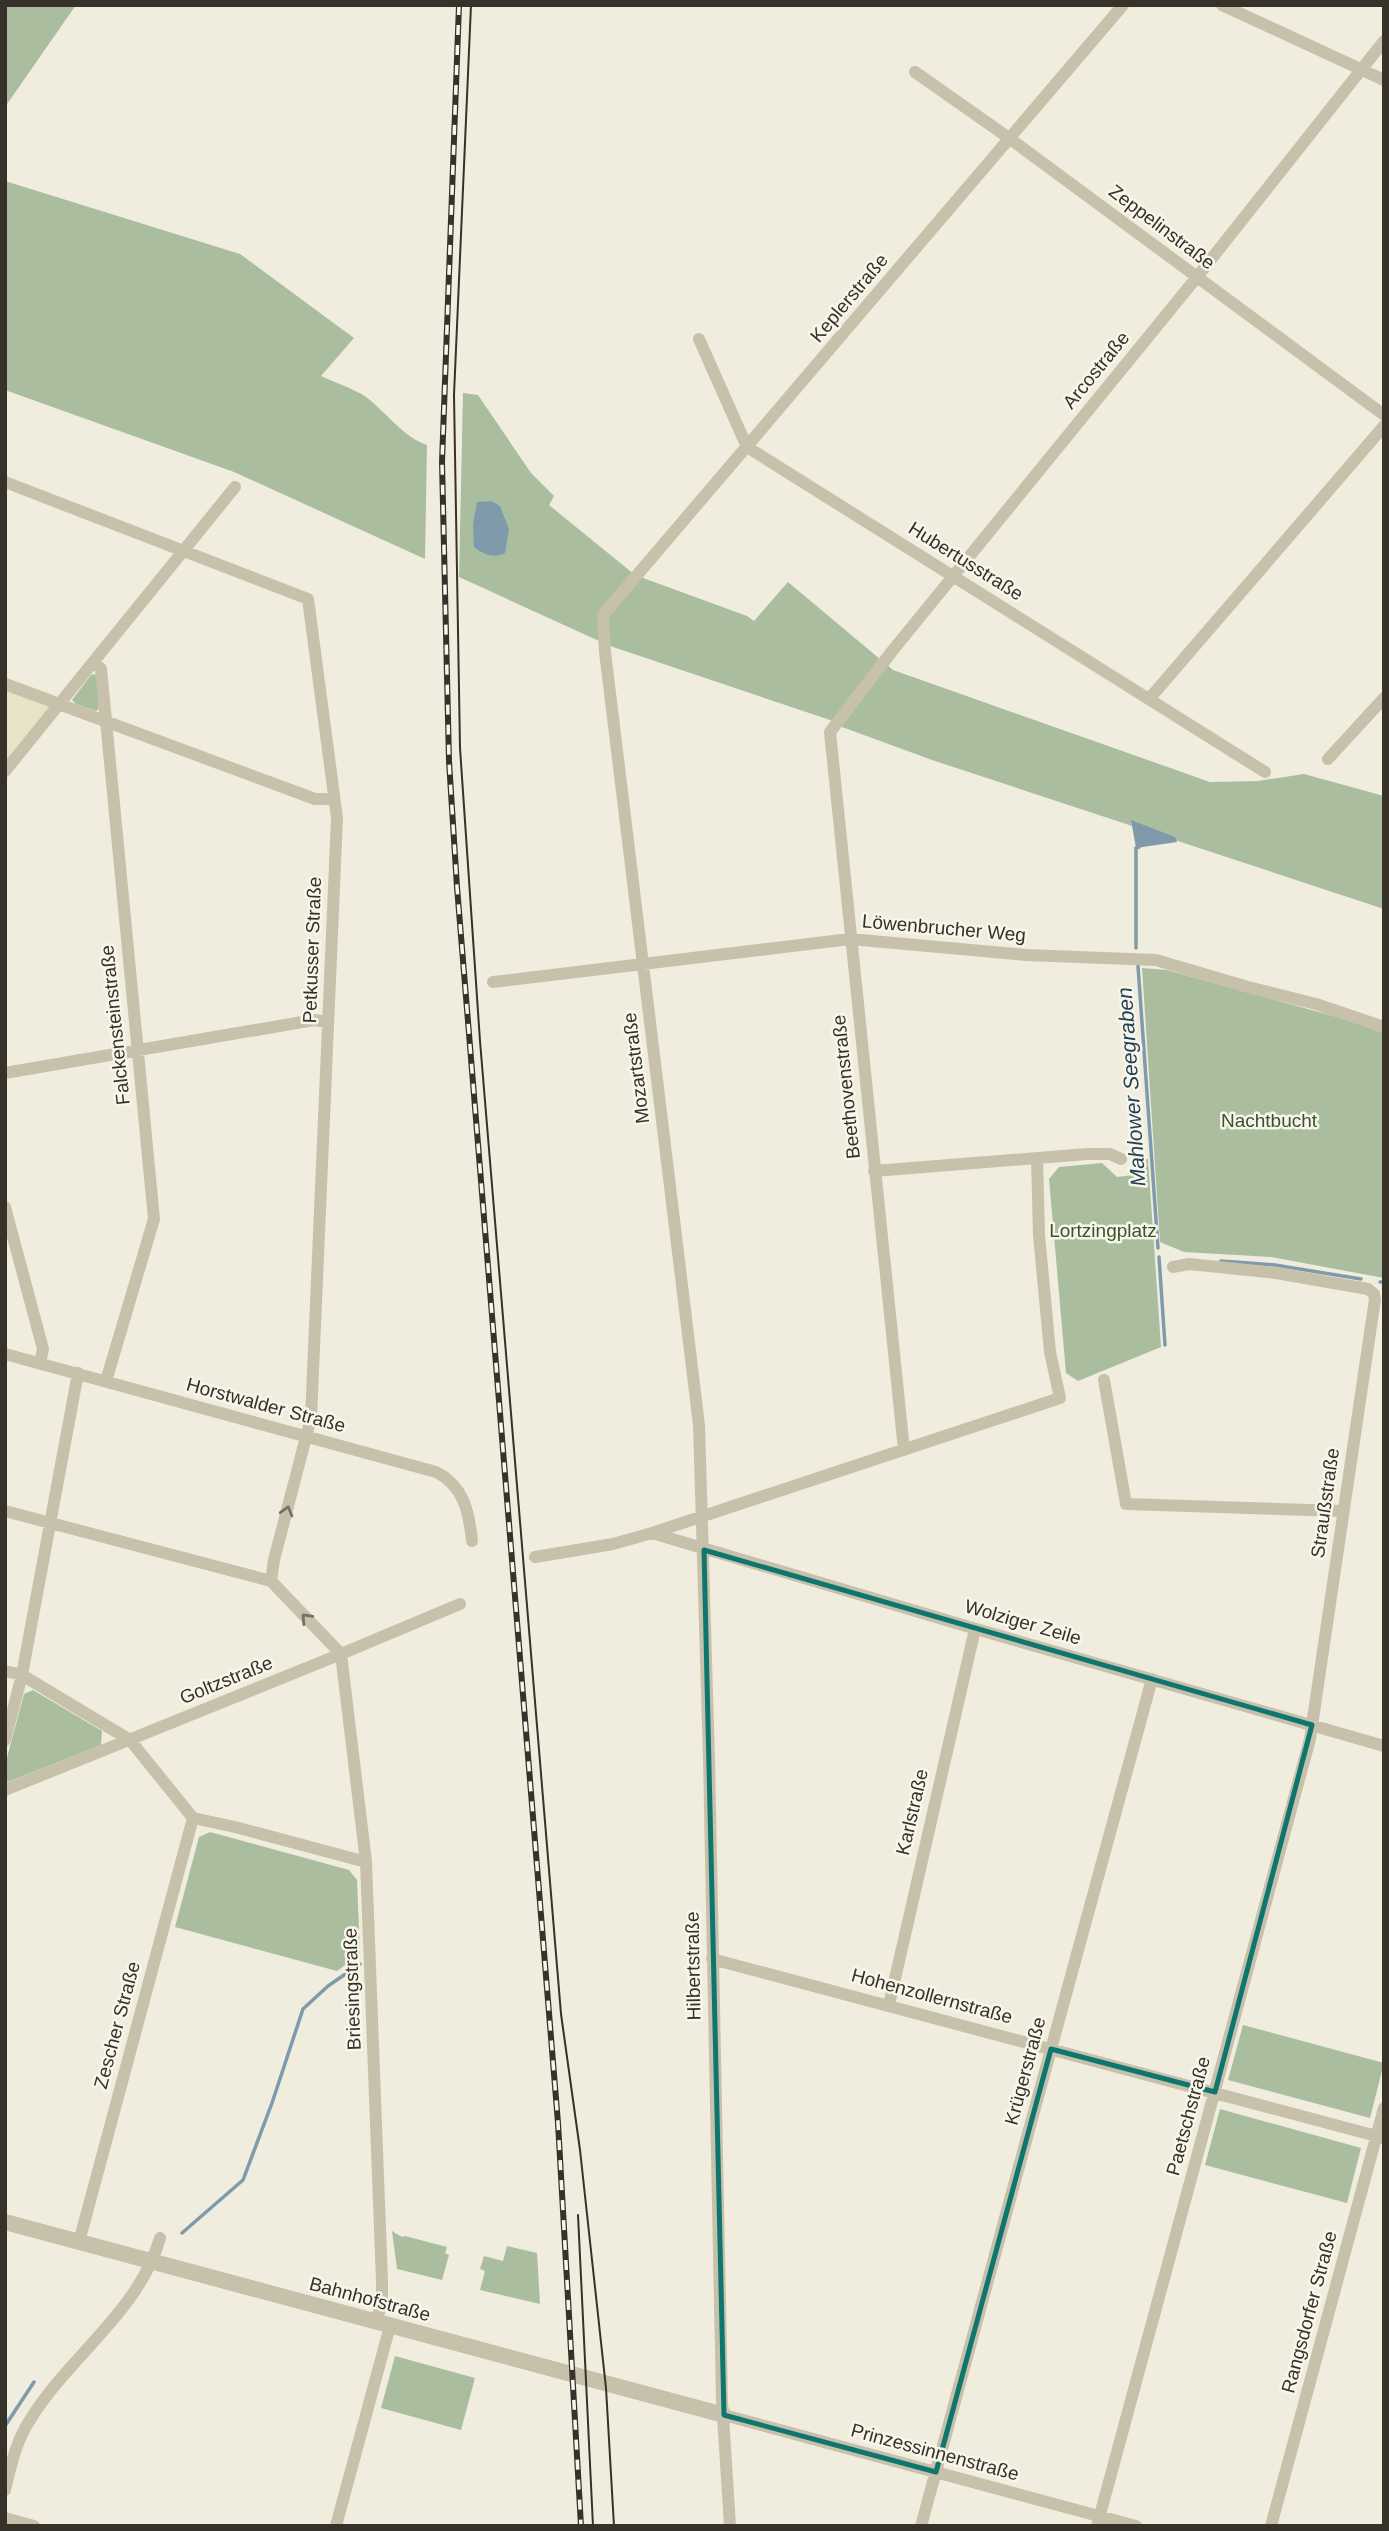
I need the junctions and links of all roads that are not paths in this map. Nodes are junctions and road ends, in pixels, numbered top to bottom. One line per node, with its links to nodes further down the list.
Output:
1 (1124, 5): 7 (street, Keplerstraße)
2 (1222, 5): 4 (street)
3 (1384, 41): 4 (street, Arcostraße)
4 (1360, 69): 6 (street); 8 (street, Arcostraße)
5 (915, 72): 7 (street, Zeppelinstraße)
6 (1384, 80)
7 (1009, 138): 8 (street, Zeppelinstraße); 12 (street, Keplerstraße)
8 (1197, 277): 10 (street, Zeppelinstraße); 16 (street, Arcostraße)
9 (699, 339): 12 (street)
10 (1384, 415)
11 (1384, 426): 20 (street)
12 (747, 447): 16 (street, Hubertusstraße); 17 (street, Keplerstraße)
13 (5, 482): 15 (street)
14 (235, 486): 15 (street)
15 (184, 551): 18 (street); 28 (street, Petkusser Straße)
16 (954, 575): 20 (street, Hubertusstraße); 23 (street, Arcostraße)
17 (603, 615): 30 (street, Mozartstraße)
18 (94, 663): 22 (street); 24 (street, Falckensteinstraße)
19 (5, 684): 22 (street)
20 (1150, 698): 27 (street, Hubertusstraße)
21 (1384, 698): 25 (street)
22 (59, 704): 24 (street); 26 (street)
23 (837, 721): 29 (street, Beethovenstraße)
24 (106, 722): 28 (street); 34 (street, Falckensteinstraße)
25 (1328, 759)
26 (5, 771)
27 (1265, 772)
28 (334, 799): 32 (street, Petkusser Straße)
29 (850, 939): 30 (street, Löwenbrucher Weg); 33 (street, Löwenbrucher Weg); 38 (street, Beethovenstraße)
30 (643, 964): 31 (street, Löwenbrucher Weg); 50 (street, Mozartstraße)
31 (494, 982)
32 (328, 1022): 34 (street); 46 (street, Petkusser Straße)
33 (1384, 1027)
34 (137, 1050): 35 (street); 45 (street, Falckensteinstraße)
35 (5, 1073)
36 (1037, 1158): 37 (street); 38 (street); 47 (street)
37 (1121, 1159)
38 (874, 1171): 47 (street, Beethovenstraße)
39 (5, 1207): 42 (street)
40 (1173, 1267): 49 (street, Straußstraße)
41 (5, 1354): 42 (street, Horstwalder Straße)
42 (40, 1363): 43 (street, Horstwalder Straße)
43 (78, 1373): 45 (street, Horstwalder Straße); 51 (street)
44 (1104, 1380): 49 (street)
45 (106, 1381): 46 (street, Horstwalder Straße)
46 (308, 1437): 53 (street, Horstwalder Straße); 56 (street, Petkusser Straße, one-way to 46)
47 (904, 1450): 50 (street)
48 (5, 1511): 51 (street)
49 (1343, 1511): 63 (street, Straußstraße)
50 (702, 1516): 52 (street); 54 (street, Hilbertstraße)
51 (51, 1523): 56 (street); 61 (street)
52 (652, 1533): 54 (street, Wolziger Zeile); 55 (street)
53 (472, 1541)
54 (704, 1550): 58 (street, Wolziger Zeile); 70 (street, Hilbertstraße)
55 (535, 1557)
56 (271, 1581): 59 (street, one-way to 56)
57 (460, 1604): 59 (street, Goltzstraße)
58 (975, 1629): 62 (street, Wolziger Zeile); 71 (street, Karlstraße)
59 (341, 1654): 65 (street, Goltzstraße); 69 (street, Briesingstraße)
60 (5, 1671): 61 (street)
61 (22, 1675): 64 (street); 65 (street)
62 (1152, 1679): 63 (street, Wolziger Zeile); 72 (street, Krügerstraße)
63 (1312, 1725): 66 (street, Wolziger Zeile); 73 (street, Paetschstraße)
64 (5, 1740)
65 (130, 1740): 67 (street, Goltzstraße); 68 (street)
66 (1384, 1746)
67 (5, 1790)
68 (194, 1818): 69 (street); 78 (street, Zescher Straße)
69 (366, 1862): 80 (street, Briesingstraße)
70 (712, 1959): 71 (street, Hohenzollernstraße); 81 (street, Hilbertstraße)
71 (888, 2005): 72 (street, Hohenzollernstraße)
72 (1051, 2049): 73 (street, Hohenzollernstraße); 82 (street, Krügerstraße)
73 (1215, 2092): 75 (street, Hohenzollernstraße); 85 (street, Paetschstraße)
74 (1384, 2108): 75 (street, Rangsdorfer Straße)
75 (1380, 2137): 91 (street, Rangsdorfer Straße)
76 (5, 2222): 78 (street, Bahnhofstraße)
77 (160, 2238): 79 (street)
78 (79, 2242): 79 (street, Bahnhofstraße)
79 (151, 2261): 80 (street, Bahnhofstraße); 83 (street)
80 (383, 2324): 81 (street, Bahnhofstraße); 87 (street, Briesingstraße)
81 (724, 2415): 82 (street, Prinzessinnenstraße); 88 (street, Hilbertstraße)
82 (936, 2472): 85 (street, Prinzessinnenstraße); 89 (street, Krügerstraße)
83 (5, 2490)
84 (5, 2518): 86 (street)
85 (1098, 2521): 90 (street, Prinzessinnenstraße)
86 (34, 2526)
87 (336, 2526)
88 (730, 2526)
89 (921, 2526)
90 (1136, 2526)
91 (1271, 2526)

